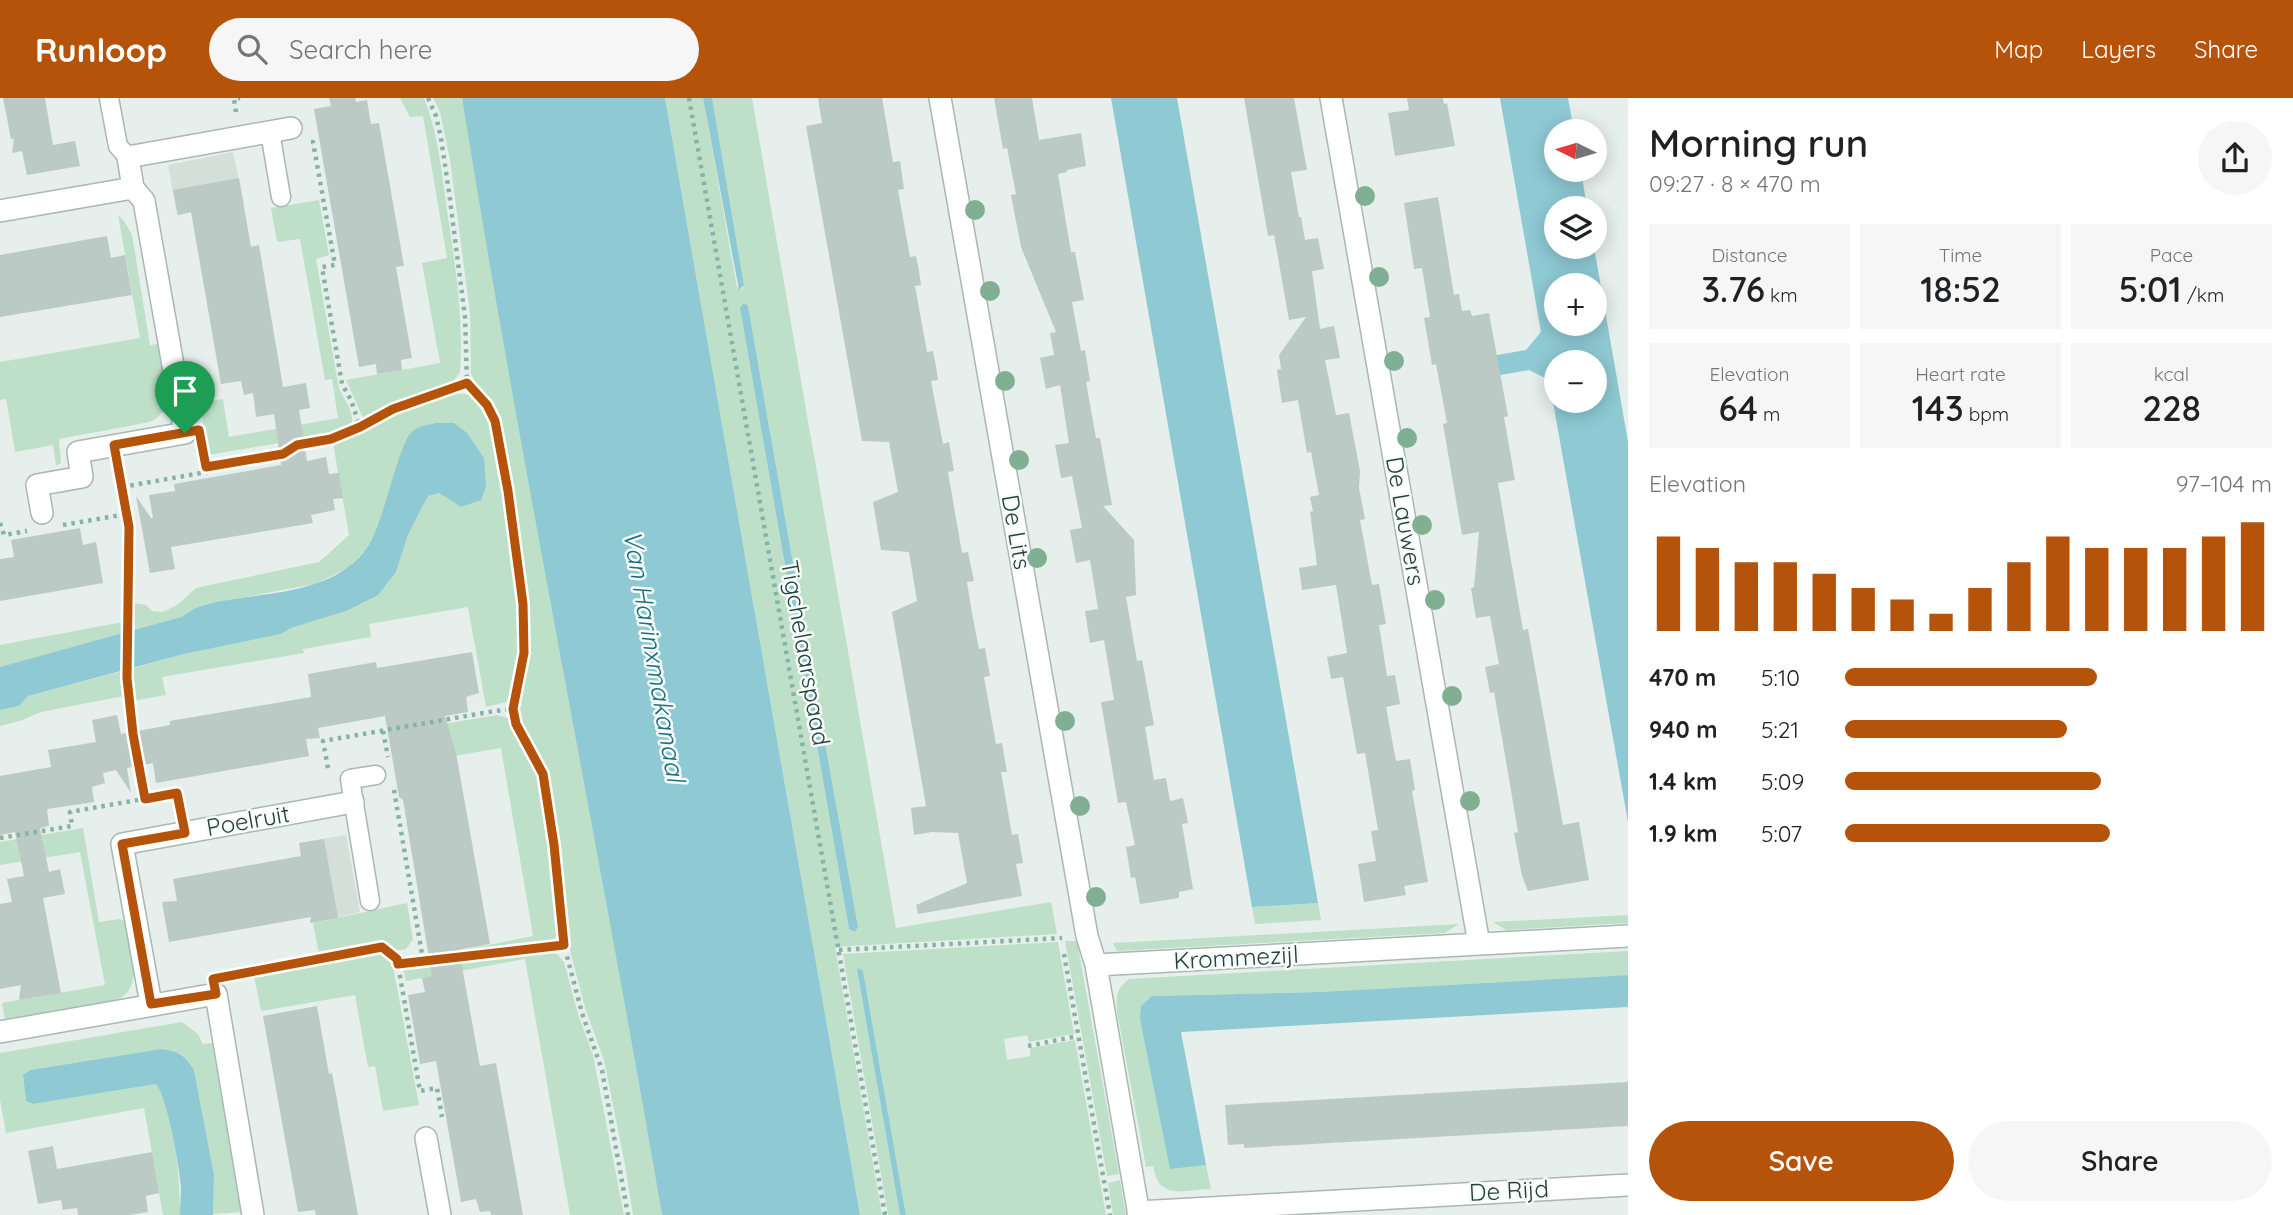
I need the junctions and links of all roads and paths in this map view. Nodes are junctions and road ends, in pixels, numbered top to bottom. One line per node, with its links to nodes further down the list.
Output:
1 (109, 98): 8 (lane)
2 (428, 98): 12 (path)
3 (689, 98): 33 (path, Tigchelaarspaad)
4 (940, 98): 36 (street, De Lits)
5 (1331, 98): 31 (street, De Lauwers)
6 (298, 131): 7 (street); 13 (path)
7 (270, 132): 8 (street); 10 (lane)
8 (128, 157): 9 (street)
9 (133, 188): 11 (street); 14 (street)
10 (281, 197)
11 (0, 211)
12 (467, 383): 13 (path); 19 (path)
13 (360, 427): 16 (path)
14 (185, 433): 15 (street); 16 (path)
15 (114, 445): 17 (path); 18 (street)
16 (206, 467): 17 (path)
17 (122, 487): 23 (path)
18 (42, 513)
19 (513, 709): 20 (path); 32 (path)
20 (383, 731): 21 (path); 24 (path)
21 (382, 768): 24 (lane)
22 (393, 786): 34 (path)
23 (145, 799): 25 (path); 26 (path)
24 (344, 804): 25 (street, Poelruit); 27 (lane)
25 (185, 833): 38 (street, Poelruit)
26 (0, 838)
27 (370, 901)
28 (1628, 936): 31 (street, Krommezijl)
29 (1069, 937): 30 (path)
30 (1061, 938): 33 (path); 40 (path)
31 (1479, 944): 36 (street, Krommezijl)
32 (564, 945): 34 (path); 47 (path)
33 (839, 950): 48 (path, Tigchelaarspaad)
34 (423, 960): 35 (path)
35 (398, 964): 37 (path); 42 (path)
36 (1096, 965): 44 (street)
37 (216, 994): 38 (street); 45 (street)
38 (151, 1004): 39 (street)
39 (0, 1032)
40 (1078, 1036): 41 (path); 49 (path)
41 (1028, 1046)
42 (435, 1132): 46 (street)
43 (1628, 1185): 44 (street, De Rijd)
44 (1139, 1213)
45 (253, 1215)
46 (440, 1215)
47 (628, 1215)
48 (885, 1215)
49 (1110, 1215)

